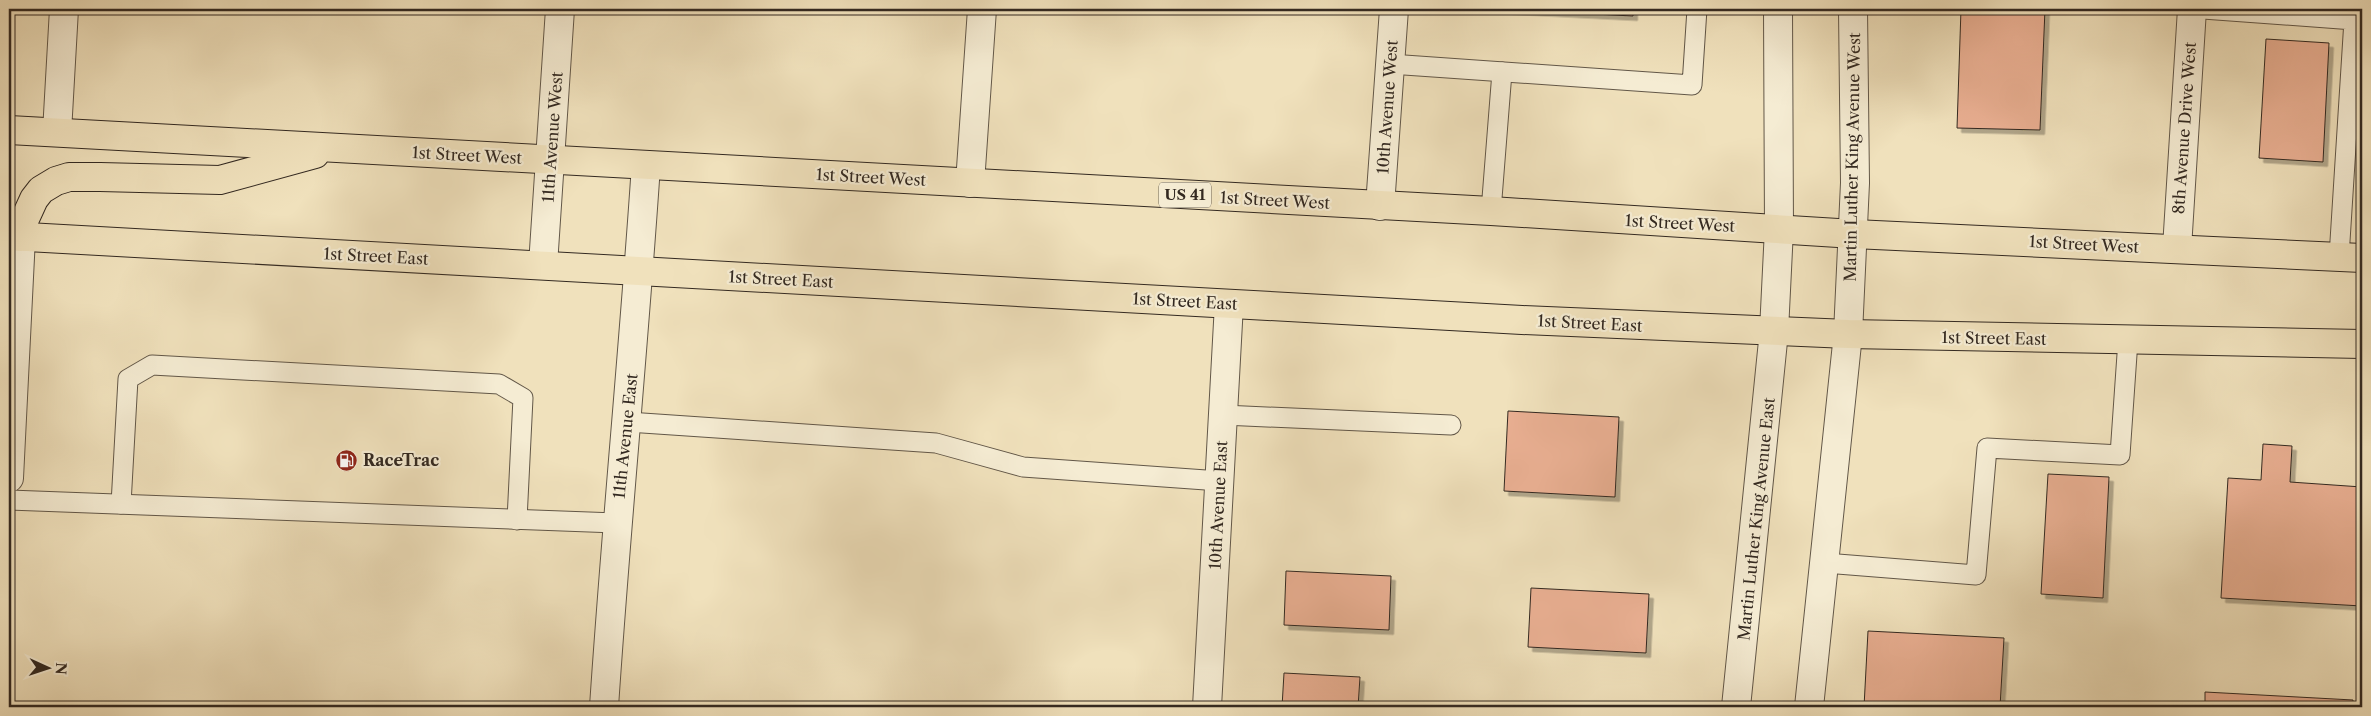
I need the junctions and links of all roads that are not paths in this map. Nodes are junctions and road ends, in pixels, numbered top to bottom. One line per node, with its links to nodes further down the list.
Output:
1 (64, 9): 13 (street)
2 (560, 9): 15 (street, 11th Avenue West)
3 (982, 9): 17 (street)
4 (1394, 9): 10 (street, 10th Avenue West)
5 (1697, 9): 11 (lane)
6 (1778, 9): 20 (street)
7 (1853, 9): 21 (street, Martin Luther King Avenue West)
8 (2192, 9): 23 (street, 8th Avenue Drive West)
9 (2203, 9): 24 (lane)
10 (1390, 64): 11 (lane); 18 (street, 10th Avenue West)
11 (1502, 72): 19 (lane)
12 (9, 130): 13 (main road, 1st Street West / US 41)
13 (57, 132): 14 (main road, 1st Street West / US 41)
14 (338, 148): 15 (main road, 1st Street West / US 41); 22 (main road)
15 (550, 160): 16 (main road, 1st Street West / US 41); 25 (street, 11th Avenue West)
16 (646, 165): 17 (main road, 1st Street West / US 41); 26 (street, 11th Avenue East)
17 (970, 183): 18 (main road, 1st Street West / US 41)
18 (1380, 206): 19 (main road, 1st Street West / US 41)
19 (1491, 211): 20 (main road, 1st Street West / US 41)
20 (1779, 229): 21 (main road, 1st Street West / US 41); 28 (street)
21 (1854, 234): 23 (main road, 1st Street West / US 41); 29 (street, Martin Luther King Avenue West)
22 (15, 236): 25 (main road, 1st Street East); 35 (street)
23 (2177, 248): 24 (main road, 1st Street West / US 41)
24 (2351, 257)
25 (543, 265): 26 (main road, 1st Street East)
26 (639, 271): 27 (main road, 1st Street East); 33 (street, 11th Avenue East)
27 (1229, 304): 28 (main road, 1st Street East); 32 (street, 10th Avenue East)
28 (1774, 331): 29 (main road, 1st Street East); 44 (street, Martin Luther King Avenue East)
29 (1848, 334): 30 (main road, 1st Street East); 41 (street)
30 (2128, 340): 31 (main road, 1st Street East); 41 (lane)
31 (2362, 344)
32 (1223, 415): 34 (lane); 36 (street, 10th Avenue East)
33 (628, 422): 36 (lane); 40 (street, 11th Avenue East)
34 (1451, 426)
35 (9, 478)
36 (1220, 481): 43 (street, 10th Avenue East)
37 (9, 500): 38 (lane)
38 (121, 504): 39 (lane); 39 (lane)
39 (517, 520): 40 (lane)
40 (616, 523): 42 (street, 11th Avenue East)
41 (1825, 563): 45 (street)
42 (604, 707)
43 (1207, 707)
44 (1736, 707)
45 (1809, 707)

